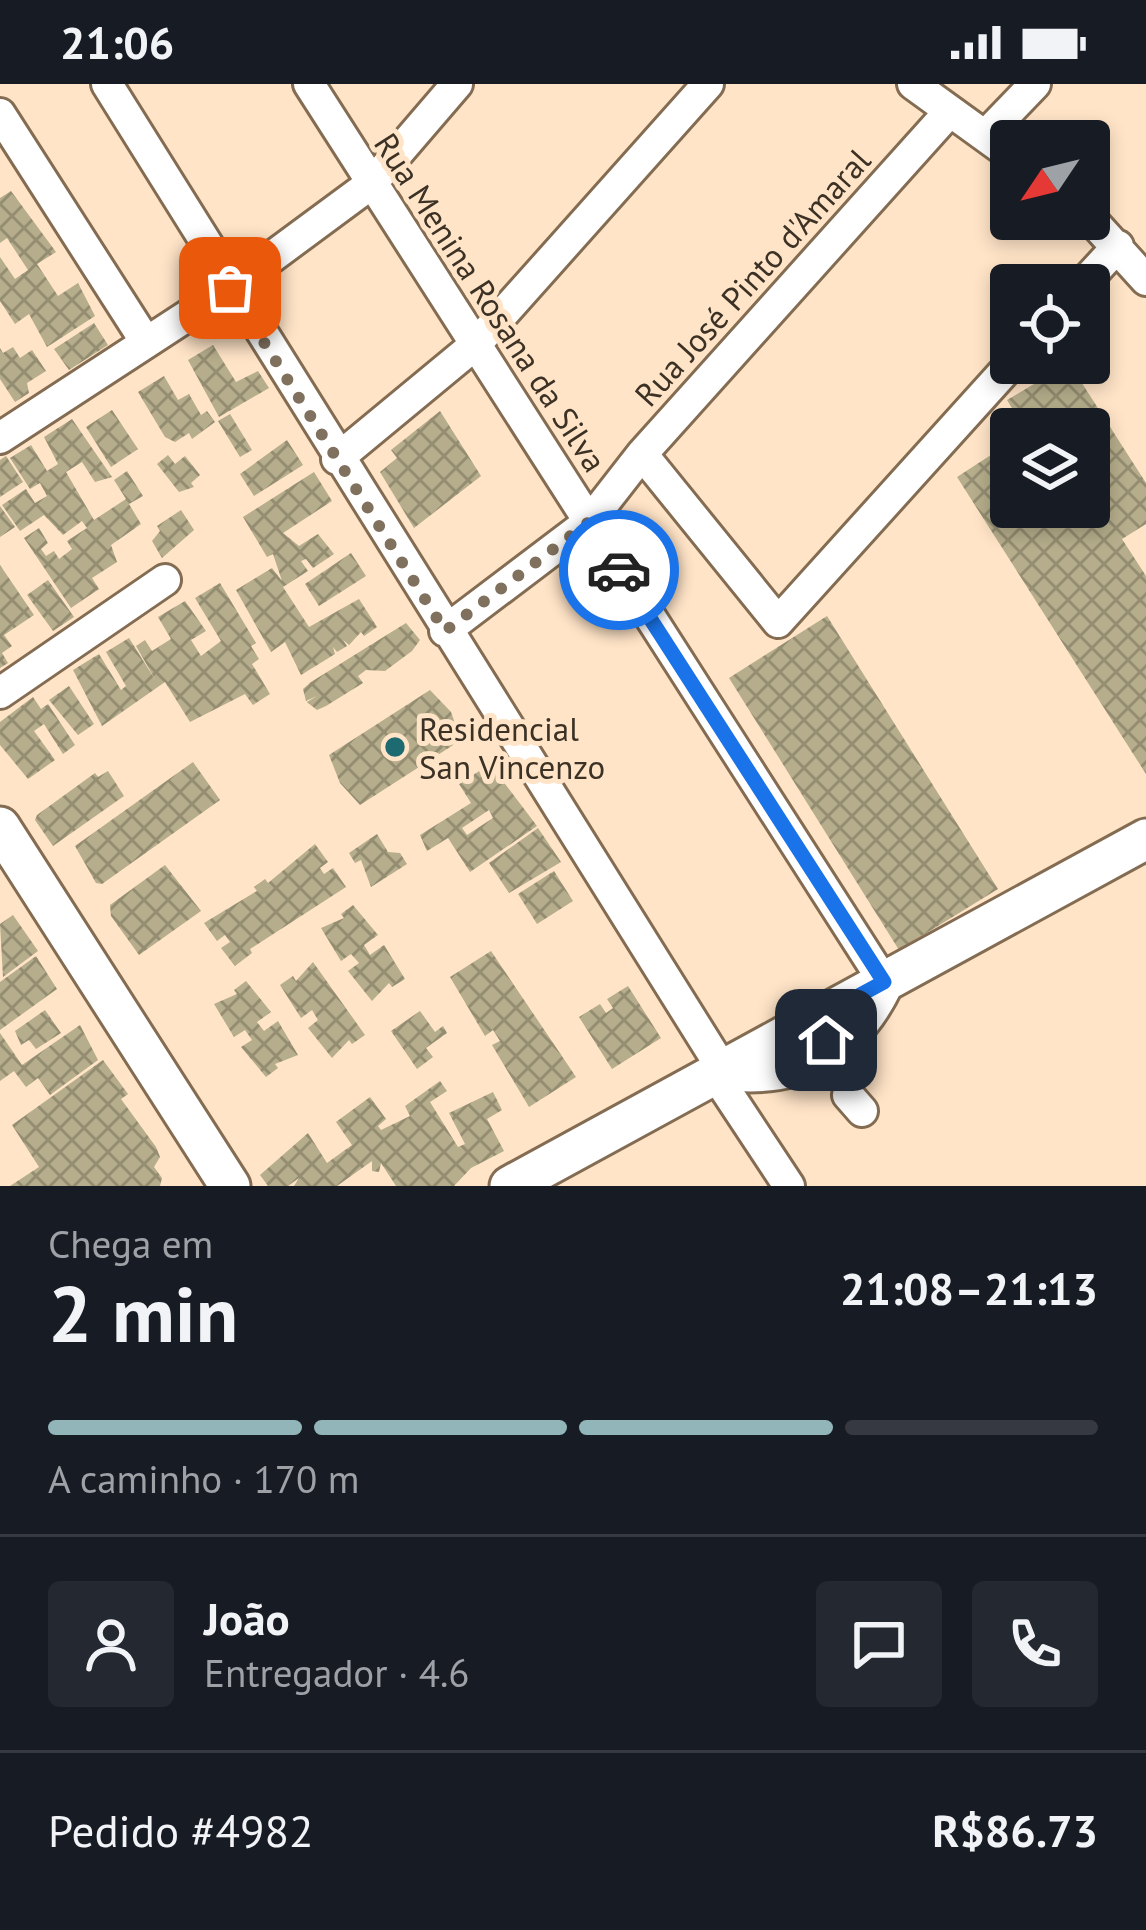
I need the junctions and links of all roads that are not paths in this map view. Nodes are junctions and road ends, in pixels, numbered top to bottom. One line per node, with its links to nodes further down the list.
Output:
1 (107, 84): 16 (street)
2 (309, 84): 11 (street, Rua Menina Rosana da Silva)
3 (457, 84): 11 (street)
4 (709, 84): 18 (street)
5 (913, 84): 7 (street)
6 (1035, 84): 9 (street)
7 (950, 111): 9 (street); 21 (street, Rua José Pinto d'Amaral)
8 (0, 114): 17 (street)
9 (985, 136): 10 (street)
10 (990, 140)
11 (372, 183): 16 (street); 18 (street, Rua Menina Rosana da Silva)
12 (1110, 238): 13 (street)
13 (1118, 246): 14 (street); 15 (street)
14 (1101, 264)
15 (1146, 280)
16 (230, 288): 17 (street); 22 (street)
17 (144, 339): 20 (street)
18 (476, 344): 22 (street); 23 (street, Rua Menina Rosana da Silva)
19 (993, 384): 21 (street)
20 (0, 438)
21 (641, 454): 23 (street, Rua José Pinto d'Amaral)
22 (337, 459): 25 (street)
23 (589, 522): 25 (street, Rua José Pinto d'Amaral); 29 (street, Rua Menina Rosana da Silva)
24 (165, 580): 26 (street)
25 (445, 631): 31 (street)
26 (0, 693)
27 (0, 827): 33 (main road)
28 (1146, 839): 29 (main road)
29 (884, 982): 30 (main road); 30 (main road)
30 (810, 1042): 31 (main road)
31 (719, 1072): 32 (main road); 34 (street)
32 (523, 1183)
33 (230, 1186)
34 (789, 1186)

